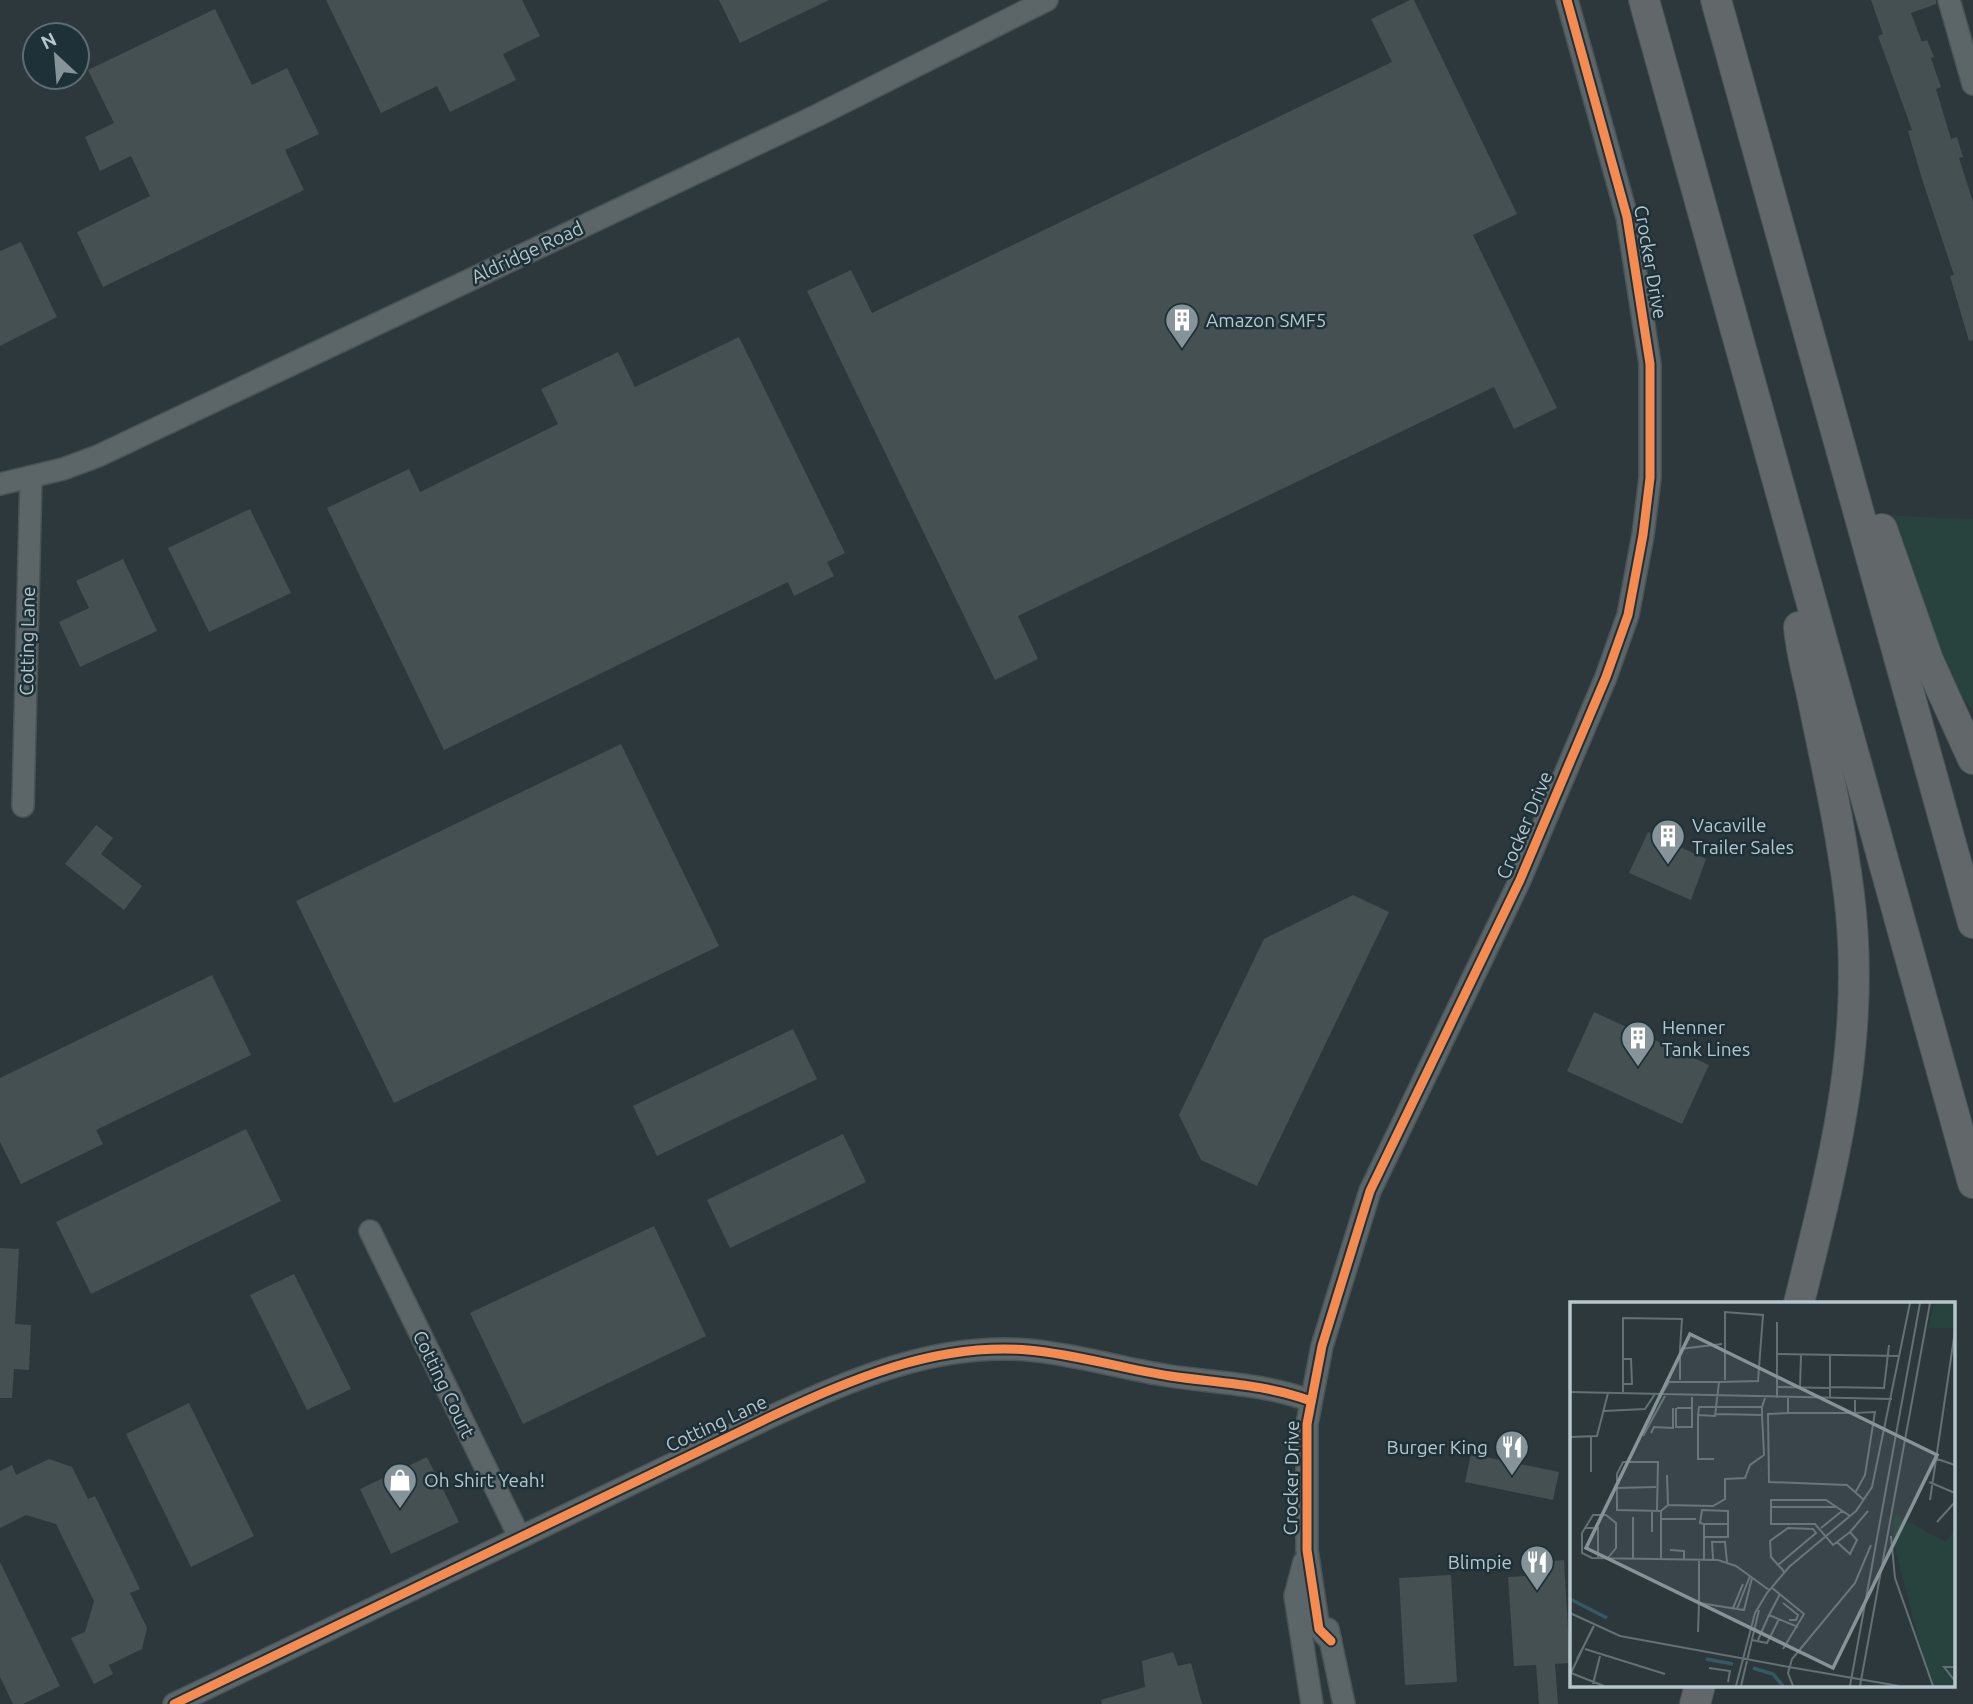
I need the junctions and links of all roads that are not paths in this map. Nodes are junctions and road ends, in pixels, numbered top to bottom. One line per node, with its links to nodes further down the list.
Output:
1 (1047, 0): 9 (street, Aldridge Road)
2 (1567, 0): 18 (street, Crocker Drive)
3 (1644, 0): 11 (highway)
4 (1716, 0): 8 (highway)
5 (1949, 0): 6 (street)
6 (1966, 33): 7 (street)
7 (1973, 84)
8 (1795, 284): 12 (highway); 14 (highway)
9 (31, 477): 10 (street, Aldridge Road); 13 (street, Cotting Lane)
10 (0, 484)
11 (1797, 560): 15 (highway); 17 (highway)
12 (1973, 759)
13 (23, 806)
14 (1973, 923)
15 (1973, 1183)
16 (370, 1231): 19 (street, Cotting Court)
17 (1798, 1302)
18 (1311, 1401): 19 (street, Cotting Lane); 20 (street, Crocker Drive)
19 (519, 1536): 22 (street, Cotting Lane)
20 (1307, 1550): 23 (street, Crocker Drive); 24 (street, Crocker Drive)
21 (1700, 1686): 25 (highway)
22 (174, 1704)
23 (1312, 1704)
24 (1344, 1704)
25 (1695, 1704)

